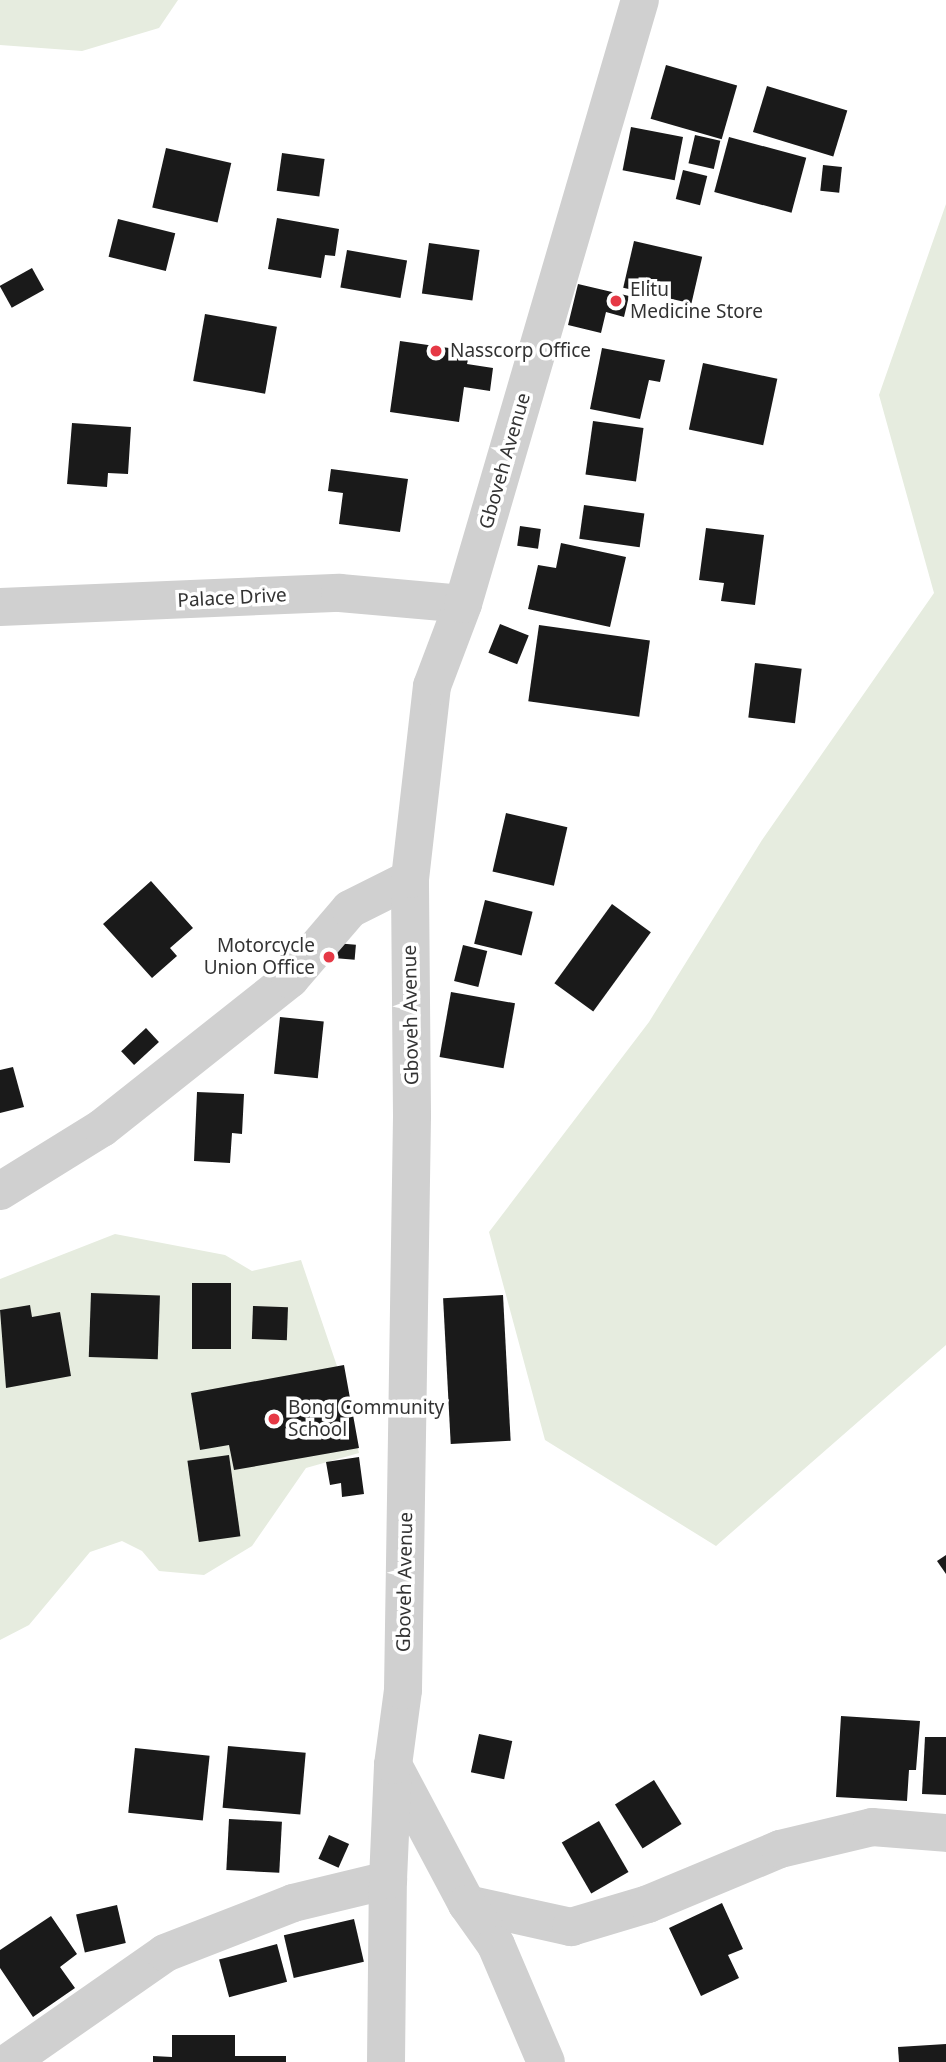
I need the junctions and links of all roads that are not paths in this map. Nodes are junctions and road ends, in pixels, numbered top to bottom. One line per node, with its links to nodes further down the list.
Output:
1 (640, 0): 2 (street, Gboveh Avenue)
2 (463, 604): 3 (street, Palace Drive); 4 (street, Gboveh Avenue)
3 (0, 607)
4 (410, 879): 5 (street); 6 (street, Gboveh Avenue)
5 (0, 1191)
6 (393, 1765): 8 (street, Gboveh Avenue); 9 (street)
7 (946, 1833): 9 (street)
8 (388, 1880): 10 (street); 11 (street, Gboveh Avenue)
9 (467, 1904): 12 (street)
10 (9, 2062)
11 (386, 2062)
12 (546, 2062)

